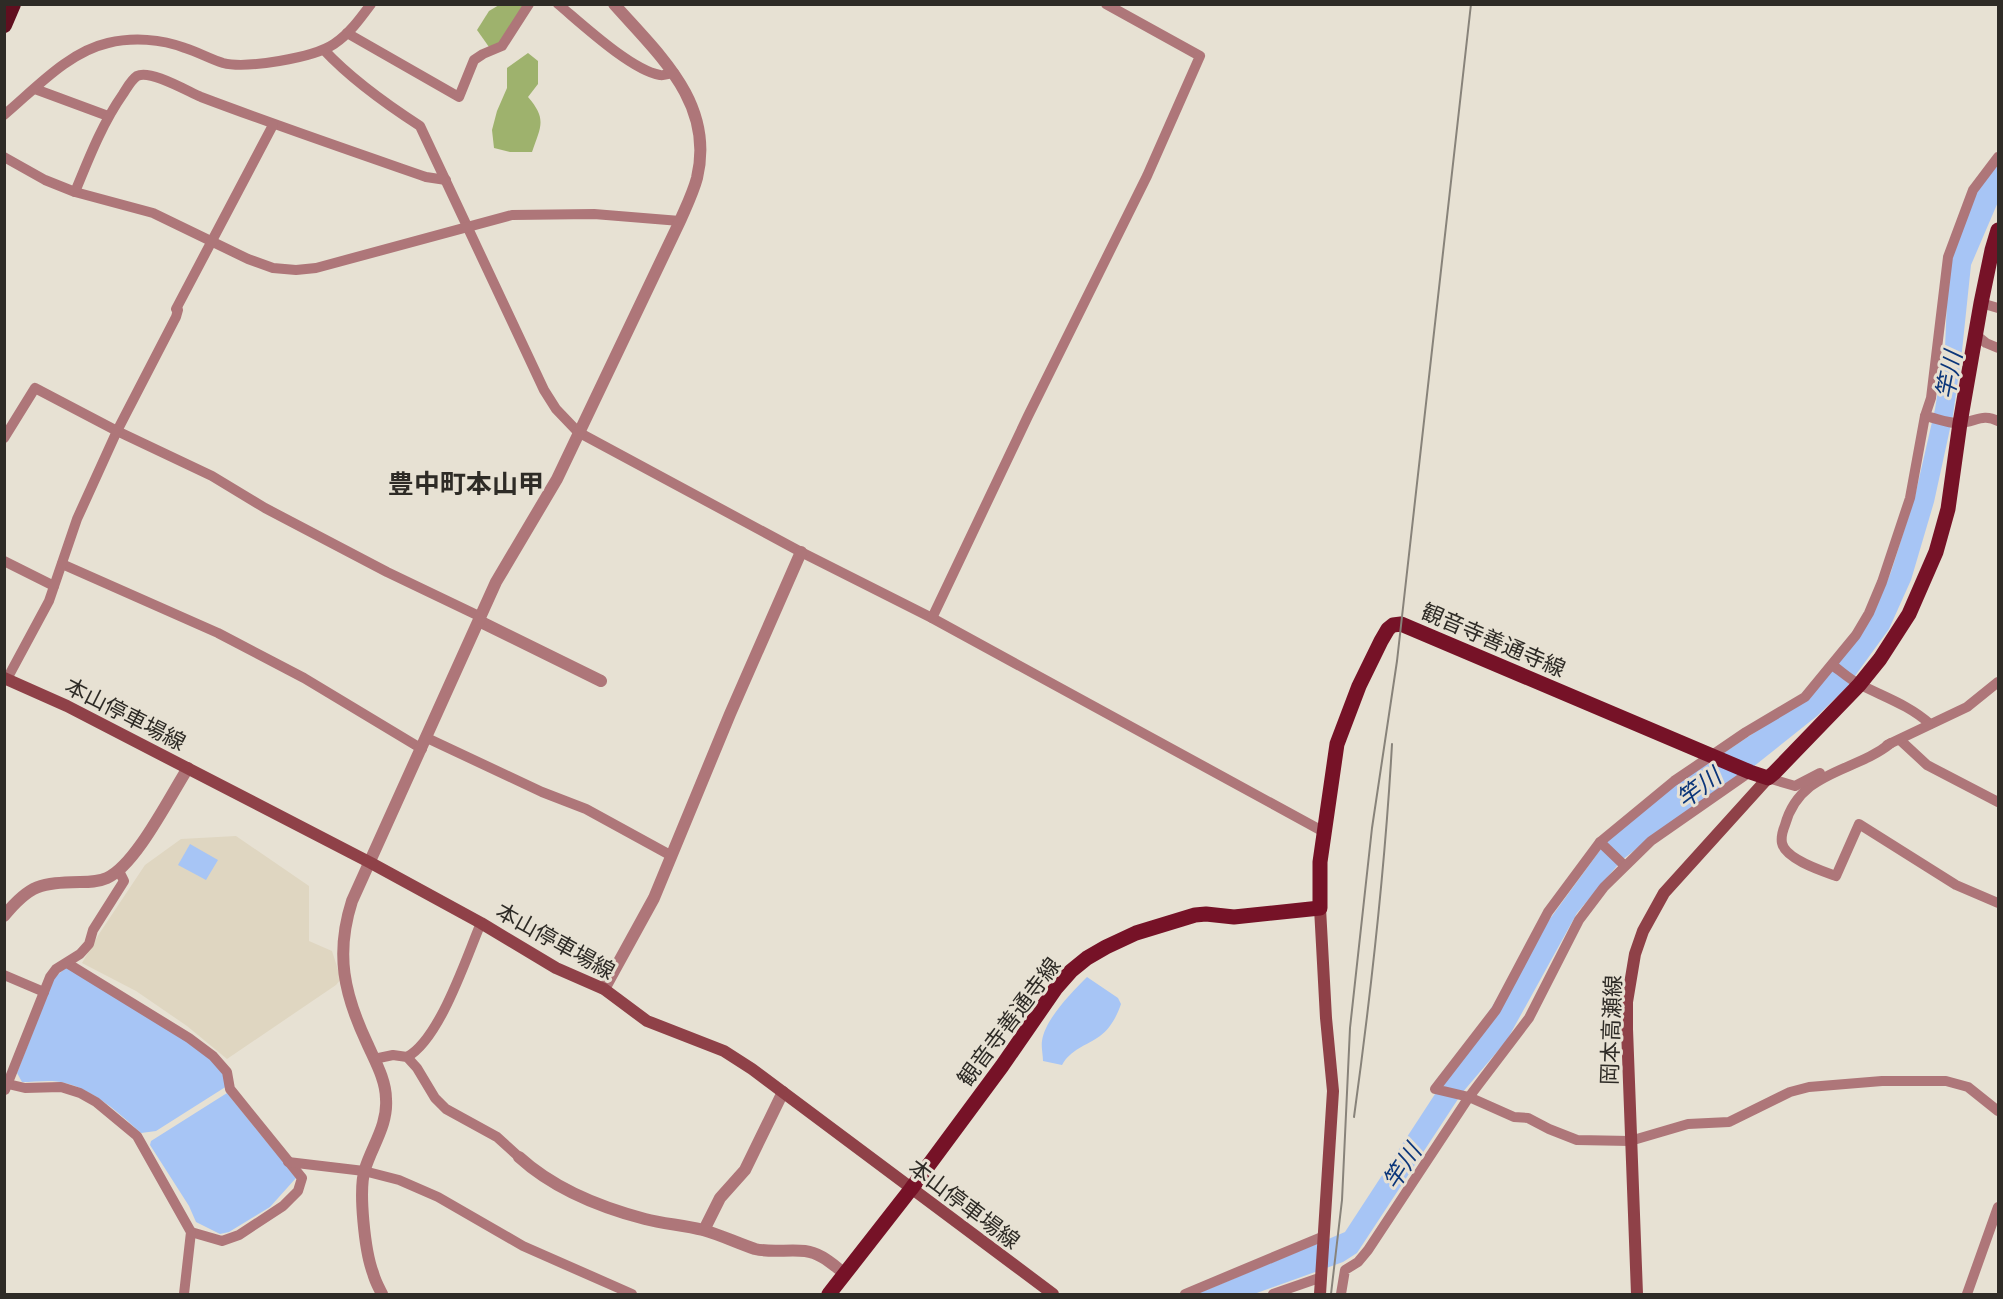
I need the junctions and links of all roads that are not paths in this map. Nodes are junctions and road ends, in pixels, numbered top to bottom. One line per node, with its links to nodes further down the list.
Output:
1 (13, 4): 7 (highway)
2 (371, 4): 8 (street)
3 (529, 4): 8 (street)
4 (558, 4): 10 (street)
5 (614, 4): 10 (street)
6 (1106, 4): 37 (street)
7 (4, 25)
8 (347, 33): 9 (street)
9 (324, 50): 11 (street); 17 (street)
10 (674, 73): 19 (street)
11 (35, 89): 12 (street); 13 (street)
12 (4, 115)
13 (108, 116): 14 (street); 18 (street)
14 (273, 125): 17 (street); 22 (street)
15 (4, 157): 18 (street)
16 (1998, 157): 27 (street)
17 (446, 180): 20 (street)
18 (75, 192): 22 (street)
19 (680, 221): 20 (street); 31 (street)
20 (467, 227): 22 (street); 31 (street)
21 (1998, 230): 23 (main road)
22 (211, 240): 30 (street)
23 (1981, 303): 24 (street); 25 (main road)
24 (1998, 308)
25 (1976, 335): 26 (street); 29 (main road)
26 (1998, 348)
27 (1928, 417): 29 (street); 39 (street)
28 (1998, 420): 29 (street)
29 (1956, 423): 43 (main road)
30 (117, 431): 32 (street); 35 (street); 38 (street)
31 (578, 432): 33 (street); 38 (street)
32 (4, 438)
33 (801, 552): 37 (street); 54 (street)
34 (4, 561): 36 (street)
35 (62, 564): 36 (street); 46 (street)
36 (54, 586): 40 (street)
37 (932, 618): 52 (street)
38 (480, 619): 41 (street); 46 (street)
39 (1832, 666): 43 (street); 47 (street)
40 (6, 678): 48 (main road, 本山停車場線)
41 (601, 681)
42 (1998, 682): 44 (street)
43 (1857, 683): 44 (street); 50 (main road)
44 (1930, 724): 45 (street)
45 (1896, 742): 50 (street); 51 (street); 58 (street)
46 (425, 744): 54 (street); 55 (street)
47 (1714, 756): 49 (main road, 観音寺善通寺線); 52 (main road, 観音寺善通寺線); 53 (street)
48 (188, 768): 55 (main road, 本山停車場線); 57 (street)
49 (1749, 772): 50 (main road, 観音寺善通寺線); 56 (street)
50 (1768, 778): 72 (main road, 岡本高瀬線)
51 (1998, 802)
52 (1323, 832): 59 (main road, 観音寺善通寺線)
53 (1601, 843): 56 (street); 70 (street)
54 (670, 855): 64 (street)
55 (371, 863): 61 (main road, 本山停車場線); 67 (street)
56 (1623, 864): 70 (street)
57 (118, 871): 60 (street); 62 (street)
58 (1998, 903)
59 (1320, 908): 76 (main road, 観音寺善通寺線); 80 (main road)
60 (4, 916)
61 (481, 923): 64 (main road, 本山停車場線); 66 (street)
62 (67, 963): 65 (street); 74 (street)
63 (4, 975): 65 (street)
64 (604, 989): 69 (main road, 本山停車場線)
65 (44, 992): 68 (street)
66 (407, 1057): 67 (street); 73 (street)
67 (374, 1059): 75 (street)
68 (6, 1087): 79 (street)
69 (783, 1092): 76 (main road, 本山停車場線); 78 (street)
70 (1466, 1097): 72 (street); 91 (street)
71 (1998, 1111): 72 (street)
72 (1630, 1141): 92 (main road, 岡本高瀬線)
73 (519, 1157): 78 (street)
74 (288, 1162): 75 (street); 79 (street)
75 (364, 1171): 84 (street); 85 (street)
76 (911, 1189): 81 (main road, 観音寺善通寺線); 87 (main road, 本山停車場線)
77 (1998, 1207): 93 (street)
78 (704, 1230): 81 (street)
79 (190, 1232): 83 (street)
80 (1324, 1236): 82 (main road); 88 (street)
81 (844, 1273): 86 (main road, 観音寺善通寺線)
82 (1322, 1277): 89 (street); 90 (main road)
83 (184, 1294)
84 (382, 1294)
85 (632, 1294)
86 (829, 1294)
87 (1053, 1294)
88 (1185, 1294)
89 (1273, 1294)
90 (1320, 1294)
91 (1341, 1294)
92 (1637, 1294)
93 (1967, 1294)

